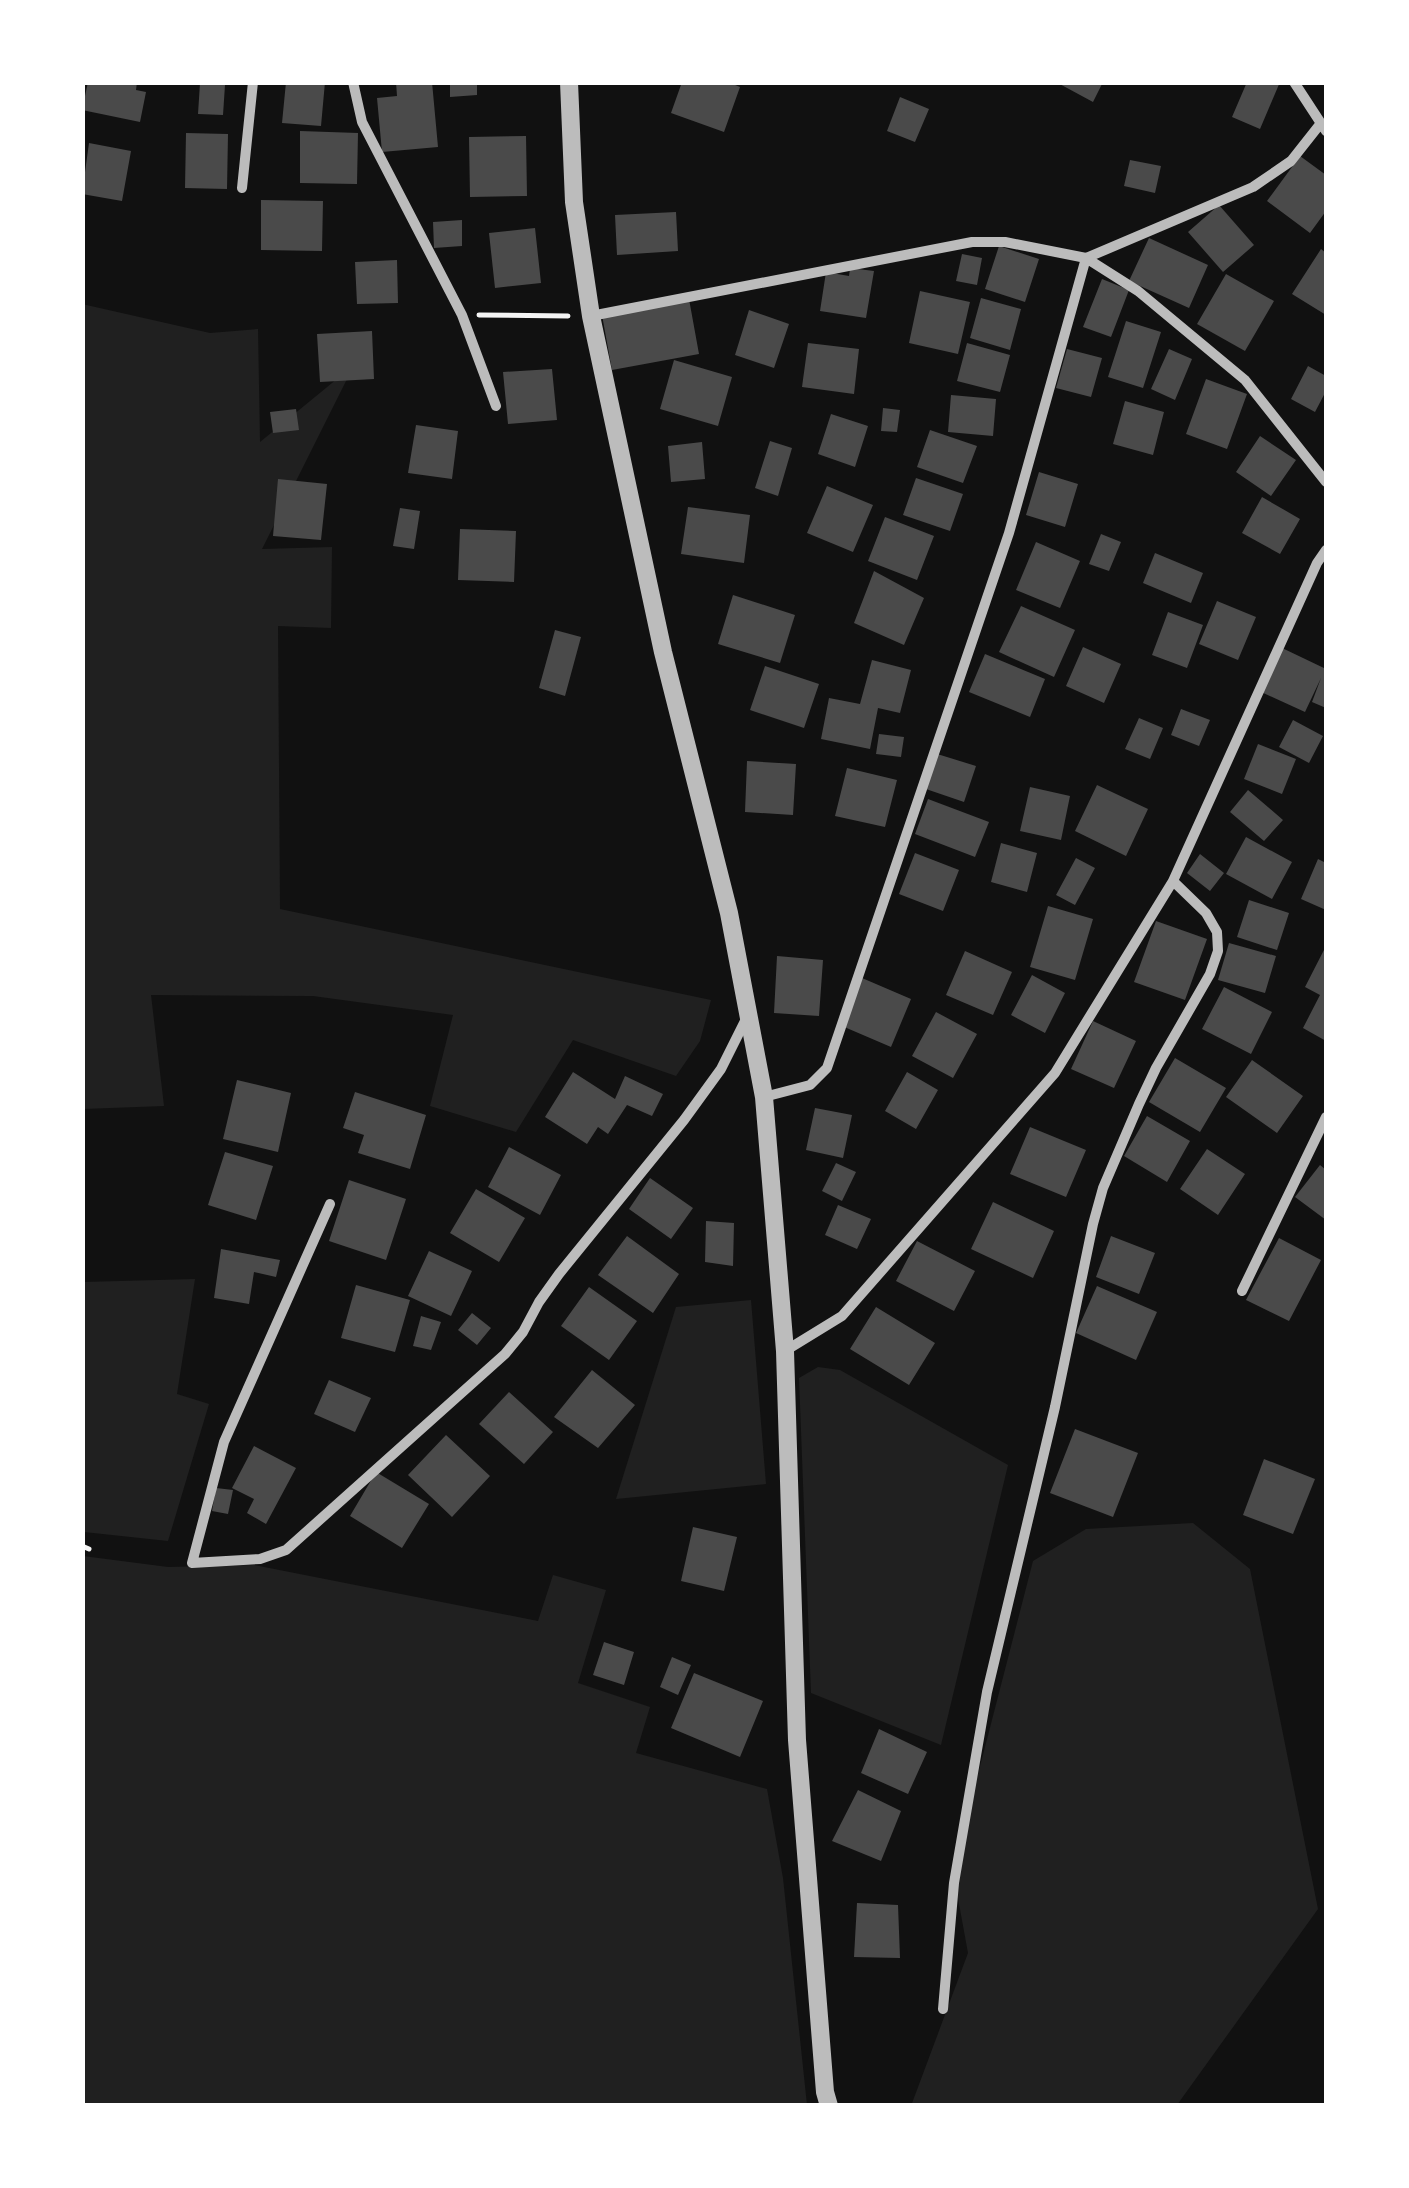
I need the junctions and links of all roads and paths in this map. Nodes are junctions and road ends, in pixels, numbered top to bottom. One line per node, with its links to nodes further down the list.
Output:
1 (253, 82): 6 (street)
2 (354, 82): 8 (street)
3 (569, 82): 9 (street)
4 (1294, 82): 5 (street)
5 (1324, 127): 7 (street)
6 (242, 188)
7 (1086, 258): 9 (street); 11 (street); 15 (street)
8 (462, 314): 9 (path); 10 (street)
9 (591, 316): 14 (street)
10 (496, 406)
11 (1326, 482)
12 (1326, 550): 13 (street)
13 (1172, 882): 19 (street); 20 (street)
14 (748, 1014): 15 (street); 17 (street)
15 (764, 1097): 19 (street)
16 (1326, 1117): 18 (street)
17 (330, 1204)
18 (1242, 1291)
19 (785, 1351): 21 (street)
20 (942, 2009)
21 (829, 2106)

